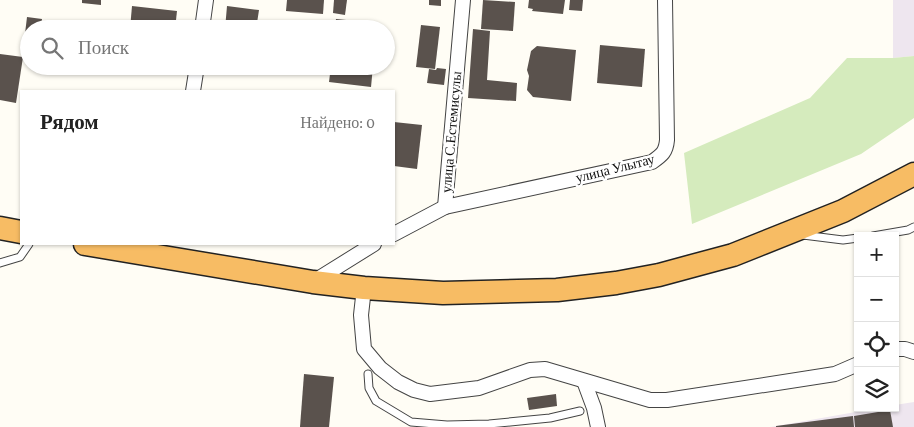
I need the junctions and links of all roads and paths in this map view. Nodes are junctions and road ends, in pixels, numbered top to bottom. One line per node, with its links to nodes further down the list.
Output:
1 (206, 0): 4 (street)
2 (463, 0): 8 (street, улица С.Естемисулы)
3 (666, 0): 8 (street, улица Улытау)
4 (203, 20)
5 (196, 75): 6 (street)
6 (193, 90)
7 (914, 174): 14 (highway)
8 (445, 207): 13 (street, улица С.Естемисулы)
9 (914, 227): 12 (lane)
10 (0, 228): 11 (highway)
11 (20, 232)
12 (896, 232)
13 (395, 233)
14 (790, 233): 15 (lane); 22 (highway)
15 (854, 239)
16 (29, 245): 20 (lane)
17 (97, 245): 19 (highway)
18 (372, 245): 21 (street)
19 (166, 251): 21 (highway)
20 (0, 263)
21 (313, 282): 22 (highway)
22 (364, 288): 26 (street)
23 (899, 349): 24 (street)
24 (914, 352)
25 (854, 366): 27 (street)
26 (371, 368): 27 (street); 28 (lane)
27 (584, 381): 28 (street)
28 (587, 409): 29 (street)
29 (598, 427)

